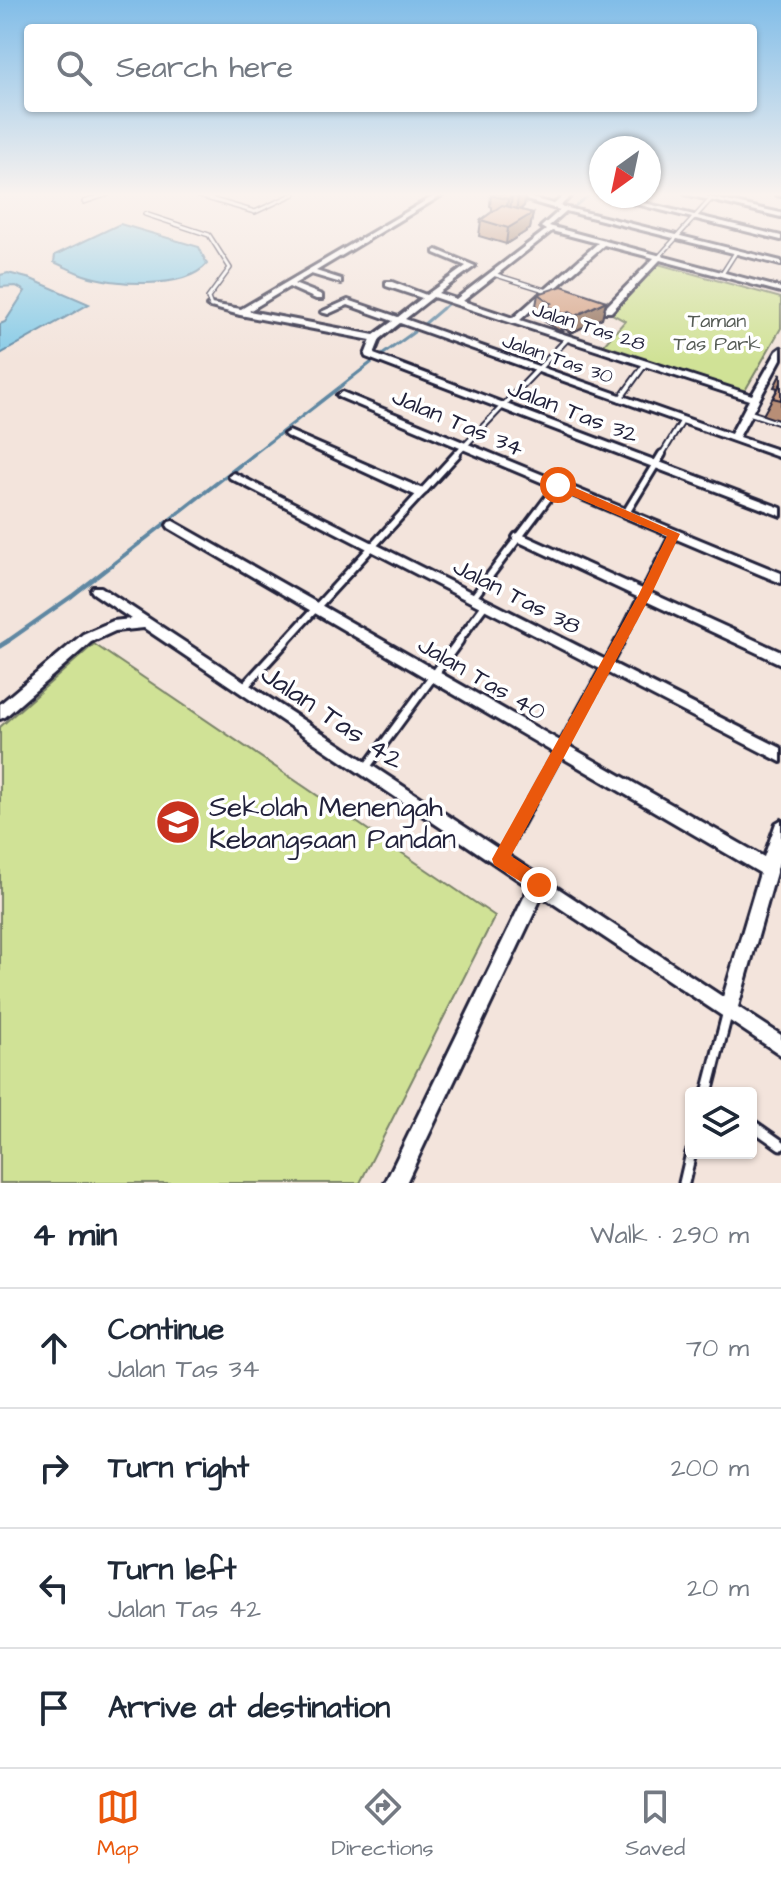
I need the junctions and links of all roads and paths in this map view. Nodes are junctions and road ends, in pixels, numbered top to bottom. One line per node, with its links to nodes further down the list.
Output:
1 (219, 249): 24 (lane)
2 (347, 249): 12 (street)
3 (525, 249): 13 (street)
4 (595, 249): 19 (street)
5 (625, 249): 10 (street)
6 (666, 249): 10 (lane)
7 (726, 249): 9 (street)
8 (437, 252): 21 (street)
9 (736, 252): 11 (street); 14 (lane)
10 (658, 258): 14 (street); 25 (street)
11 (781, 263)
12 (310, 271): 15 (street); 16 (street)
13 (493, 274): 19 (lane); 23 (street)
14 (722, 274): 18 (street)
15 (338, 281)
16 (288, 284): 22 (street); 27 (street)
17 (389, 284): 21 (street, Jalan Tas 28)
18 (781, 290)
19 (548, 291): 20 (lane); 29 (street)
20 (558, 294)
21 (430, 296): 23 (street, Jalan Tas 28); 28 (street)
22 (319, 297)
23 (457, 302): 29 (street, Jalan Tas 28)
24 (211, 306): 27 (street)
25 (606, 309)
26 (325, 312): 28 (street, Jalan Tas 30)
27 (240, 313): 30 (street)
28 (398, 320): 30 (street); 34 (street, Jalan Tas 30)
29 (515, 320): 31 (street, Jalan Tas 28)
30 (376, 338): 38 (street, Jalan Tas 32)
31 (568, 338): 33 (street, Jalan Tas 28); 34 (lane)
32 (781, 353): 37 (street)
33 (646, 363): 36 (lane); 37 (street, Jalan Tas 28)
34 (538, 370): 36 (street, Jalan Tas 30); 38 (lane)
35 (342, 395): 44 (street, Jalan Tas 34)
36 (620, 399): 40 (street, Jalan Tas 30)
37 (755, 399): 39 (street)
38 (503, 406): 44 (lane); 46 (street, Jalan Tas 32)
39 (747, 412): 41 (lane); 43 (street)
40 (683, 420): 43 (street, Jalan Tas 30); 46 (lane)
41 (781, 423)
42 (289, 434): 49 (street)
43 (733, 438): 45 (street, Jalan Tas 30)
44 (464, 446): 48 (street, Jalan Tas 34); 49 (lane)
45 (781, 455)
46 (655, 464): 50 (street, Jalan Tas 32); 51 (lane)
47 (234, 476): 55 (street, Jalan Tas 38)
48 (558, 485): 51 (street, Jalan Tas 34); 54 (lane)
49 (421, 493): 55 (lane)
50 (781, 512)
51 (626, 513): 53 (street, Jalan Tas 34)
52 (173, 525): 61 (street, Jalan Tas 40)
53 (674, 534): 56 (street, Jalan Tas 34); 58 (lane)
54 (519, 537): 58 (street); 59 (lane)
55 (372, 546): 59 (street, Jalan Tas 38); 61 (lane)
56 (781, 578)
57 (97, 590): 62 (street, Jalan Tas 42)
58 (645, 595): 63 (street); 64 (lane)
59 (473, 598): 60 (street, Jalan Tas 38)
60 (485, 605): 64 (street, Jalan Tas 38); 65 (lane)
61 (316, 609): 65 (street, Jalan Tas 40); 66 (lane)
62 (146, 623): 66 (street, Jalan Tas 42); 67 (street)
63 (781, 658)
64 (606, 666): 68 (lane); 69 (street, Jalan Tas 38)
65 (433, 676): 68 (street, Jalan Tas 40); 70 (lane)
66 (243, 688): 70 (street, Jalan Tas 42)
67 (0, 713)
68 (560, 749): 72 (lane); 73 (street, Jalan Tas 40)
69 (781, 755)
70 (365, 769): 72 (street, Jalan Tas 42)
71 (781, 828): 73 (street)
72 (500, 859): 74 (street, Jalan Tas 42)
73 (769, 869): 75 (street)
74 (539, 885): 75 (street, Jalan Tas 42); 81 (street)
75 (728, 1011): 76 (street, Jalan Tas 42); 77 (lane)
76 (781, 1046)
77 (709, 1087)
78 (757, 1128): 79 (lane)
79 (781, 1145)
80 (690, 1159): 82 (lane)
81 (395, 1183)
82 (684, 1183)

